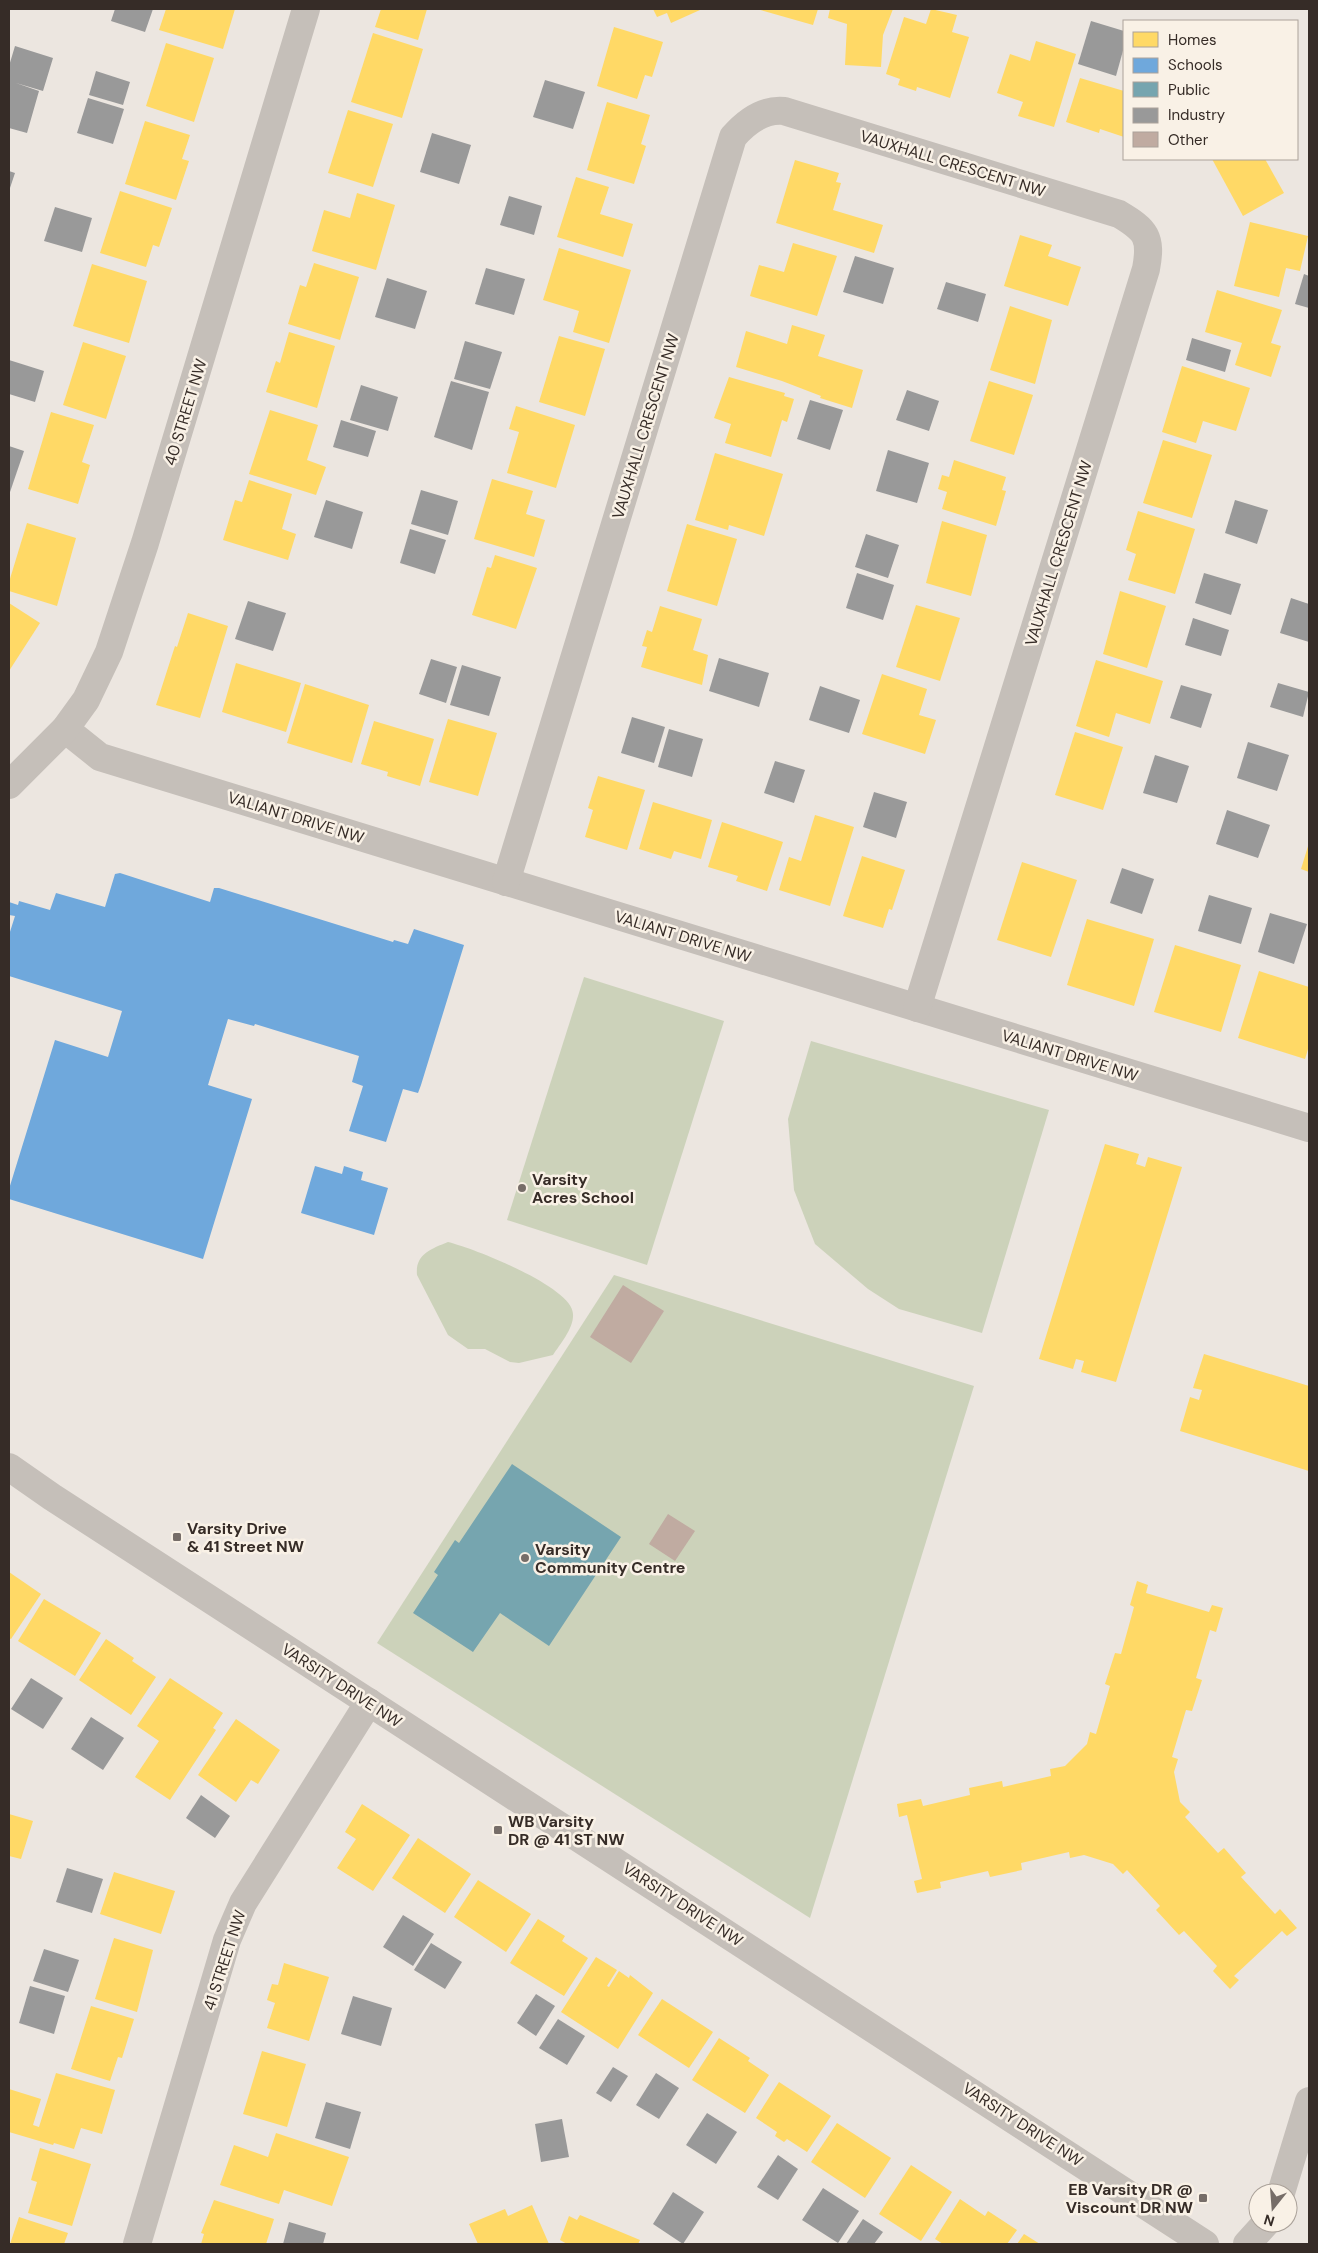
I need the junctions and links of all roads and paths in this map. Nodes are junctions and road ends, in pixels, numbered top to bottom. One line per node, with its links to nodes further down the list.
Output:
1 (306, 9): 2 (street, 40 STREET NW)
2 (66, 728): 3 (street, 40 STREET NW); 4 (street, VALIANT DRIVE NW)
3 (9, 785)
4 (506, 882): 5 (street, VALIANT DRIVE NW); 5 (street, VAUXHALL CRESCENT NW)
5 (917, 1008): 6 (street, VALIANT DRIVE NW)
6 (1309, 1128)
7 (9, 1467): 8 (street, VARSITY DRIVE NW)
8 (369, 1702): 12 (street, 41 STREET NW); 13 (street, VARSITY DRIVE NW)
9 (1309, 2101): 10 (street)
10 (1284, 2183)
11 (1257, 2233): 14 (street)
12 (137, 2244)
13 (1205, 2244)
14 (1247, 2244)

